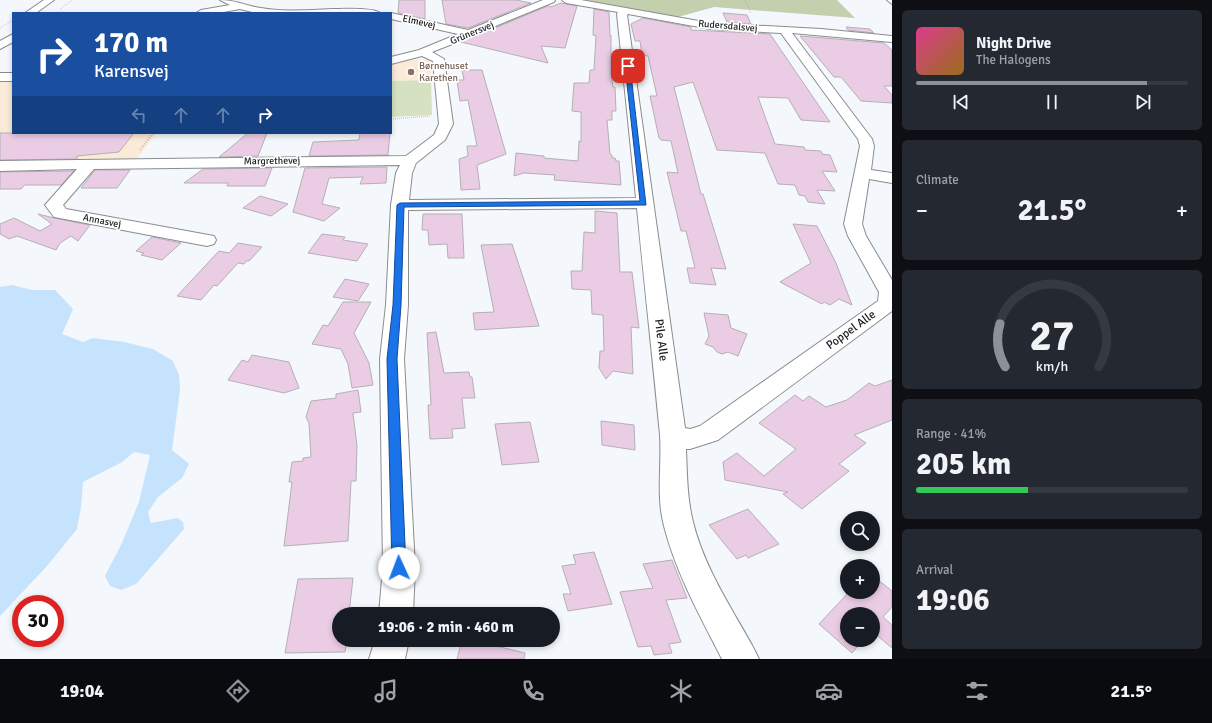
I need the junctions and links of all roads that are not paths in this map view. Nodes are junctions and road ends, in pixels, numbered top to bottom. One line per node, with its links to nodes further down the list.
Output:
1 (224, 0): 6 (street)
2 (551, 0): 18 (street, Grünersvej)
3 (566, 0): 8 (street, Rudersdalsvej)
4 (258, 2): 6 (street)
5 (57, 4): 9 (street); 10 (street)
6 (240, 6): 11 (street); 13 (street)
7 (749, 9): 16 (street)
8 (627, 11): 16 (street, Rudersdalsvej); 31 (street, Pile Alle)
9 (33, 12)
10 (48, 12)
11 (207, 12)
12 (282, 12): 14 (street)
13 (282, 12)
14 (360, 12)
15 (392, 16): 18 (street, Elmevej)
16 (761, 29): 17 (street, Rudersdalsvej)
17 (784, 30): 20 (street, Rudersdalsvej); 29 (street, Poppel Alle)
18 (471, 34): 22 (street, Grünersvej)
19 (12, 38): 21 (street)
20 (892, 39)
21 (0, 46)
22 (423, 52): 23 (street, Grünersvej); 26 (street)
23 (392, 61)
24 (0, 77): 25 (street)
25 (12, 77)
26 (409, 161): 27 (street, Margrethevej); 32 (street)
27 (90, 164): 28 (street, Margrethevej); 33 (street, Annasvej)
28 (0, 166)
29 (862, 173): 30 (street); 34 (street, Poppel Alle)
30 (892, 178)
31 (644, 203): 32 (street); 34 (street, Pile Alle)
32 (400, 205): 35 (street)
33 (206, 240)
34 (673, 437): 38 (street, Pile Alle)
35 (396, 607)
36 (390, 647): 37 (street)
37 (387, 659)
38 (741, 659)

